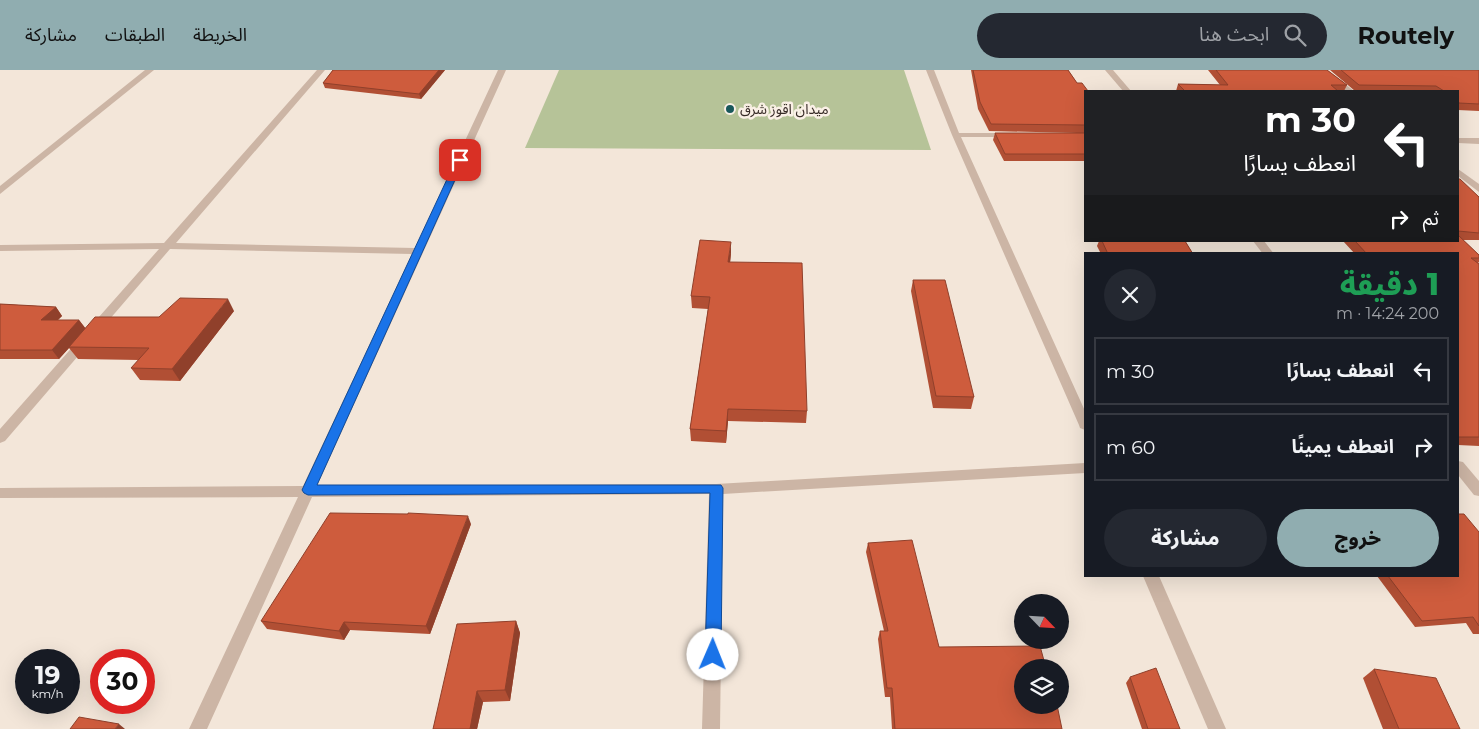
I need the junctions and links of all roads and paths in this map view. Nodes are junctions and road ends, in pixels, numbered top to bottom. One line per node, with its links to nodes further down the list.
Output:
1 (150, 70): 15 (street)
2 (321, 70): 17 (street)
3 (502, 70): 19 (street)
4 (930, 70): 9 (street)
5 (1109, 70): 7 (street)
6 (1322, 70): 8 (street)
7 (1126, 90)
8 (1349, 90)
9 (956, 135): 10 (street); 21 (street)
10 (1016, 136)
11 (1459, 141): 12 (street)
12 (1479, 141)
13 (1459, 173): 14 (street)
14 (1479, 188)
15 (0, 191)
16 (1259, 242): 20 (street)
17 (168, 246): 18 (street); 19 (street); 22 (street)
18 (0, 248)
19 (418, 251): 27 (street)
20 (1267, 252)
21 (1084, 424)
22 (0, 438)
23 (1459, 467): 25 (street)
24 (1084, 468): 26 (street)
25 (1468, 479): 28 (street)
26 (716, 488): 27 (street); 32 (street)
27 (308, 490): 29 (street); 31 (street)
28 (1479, 491)
29 (0, 493)
30 (1151, 577): 33 (street)
31 (198, 729)
32 (712, 729)
33 (1217, 729)

